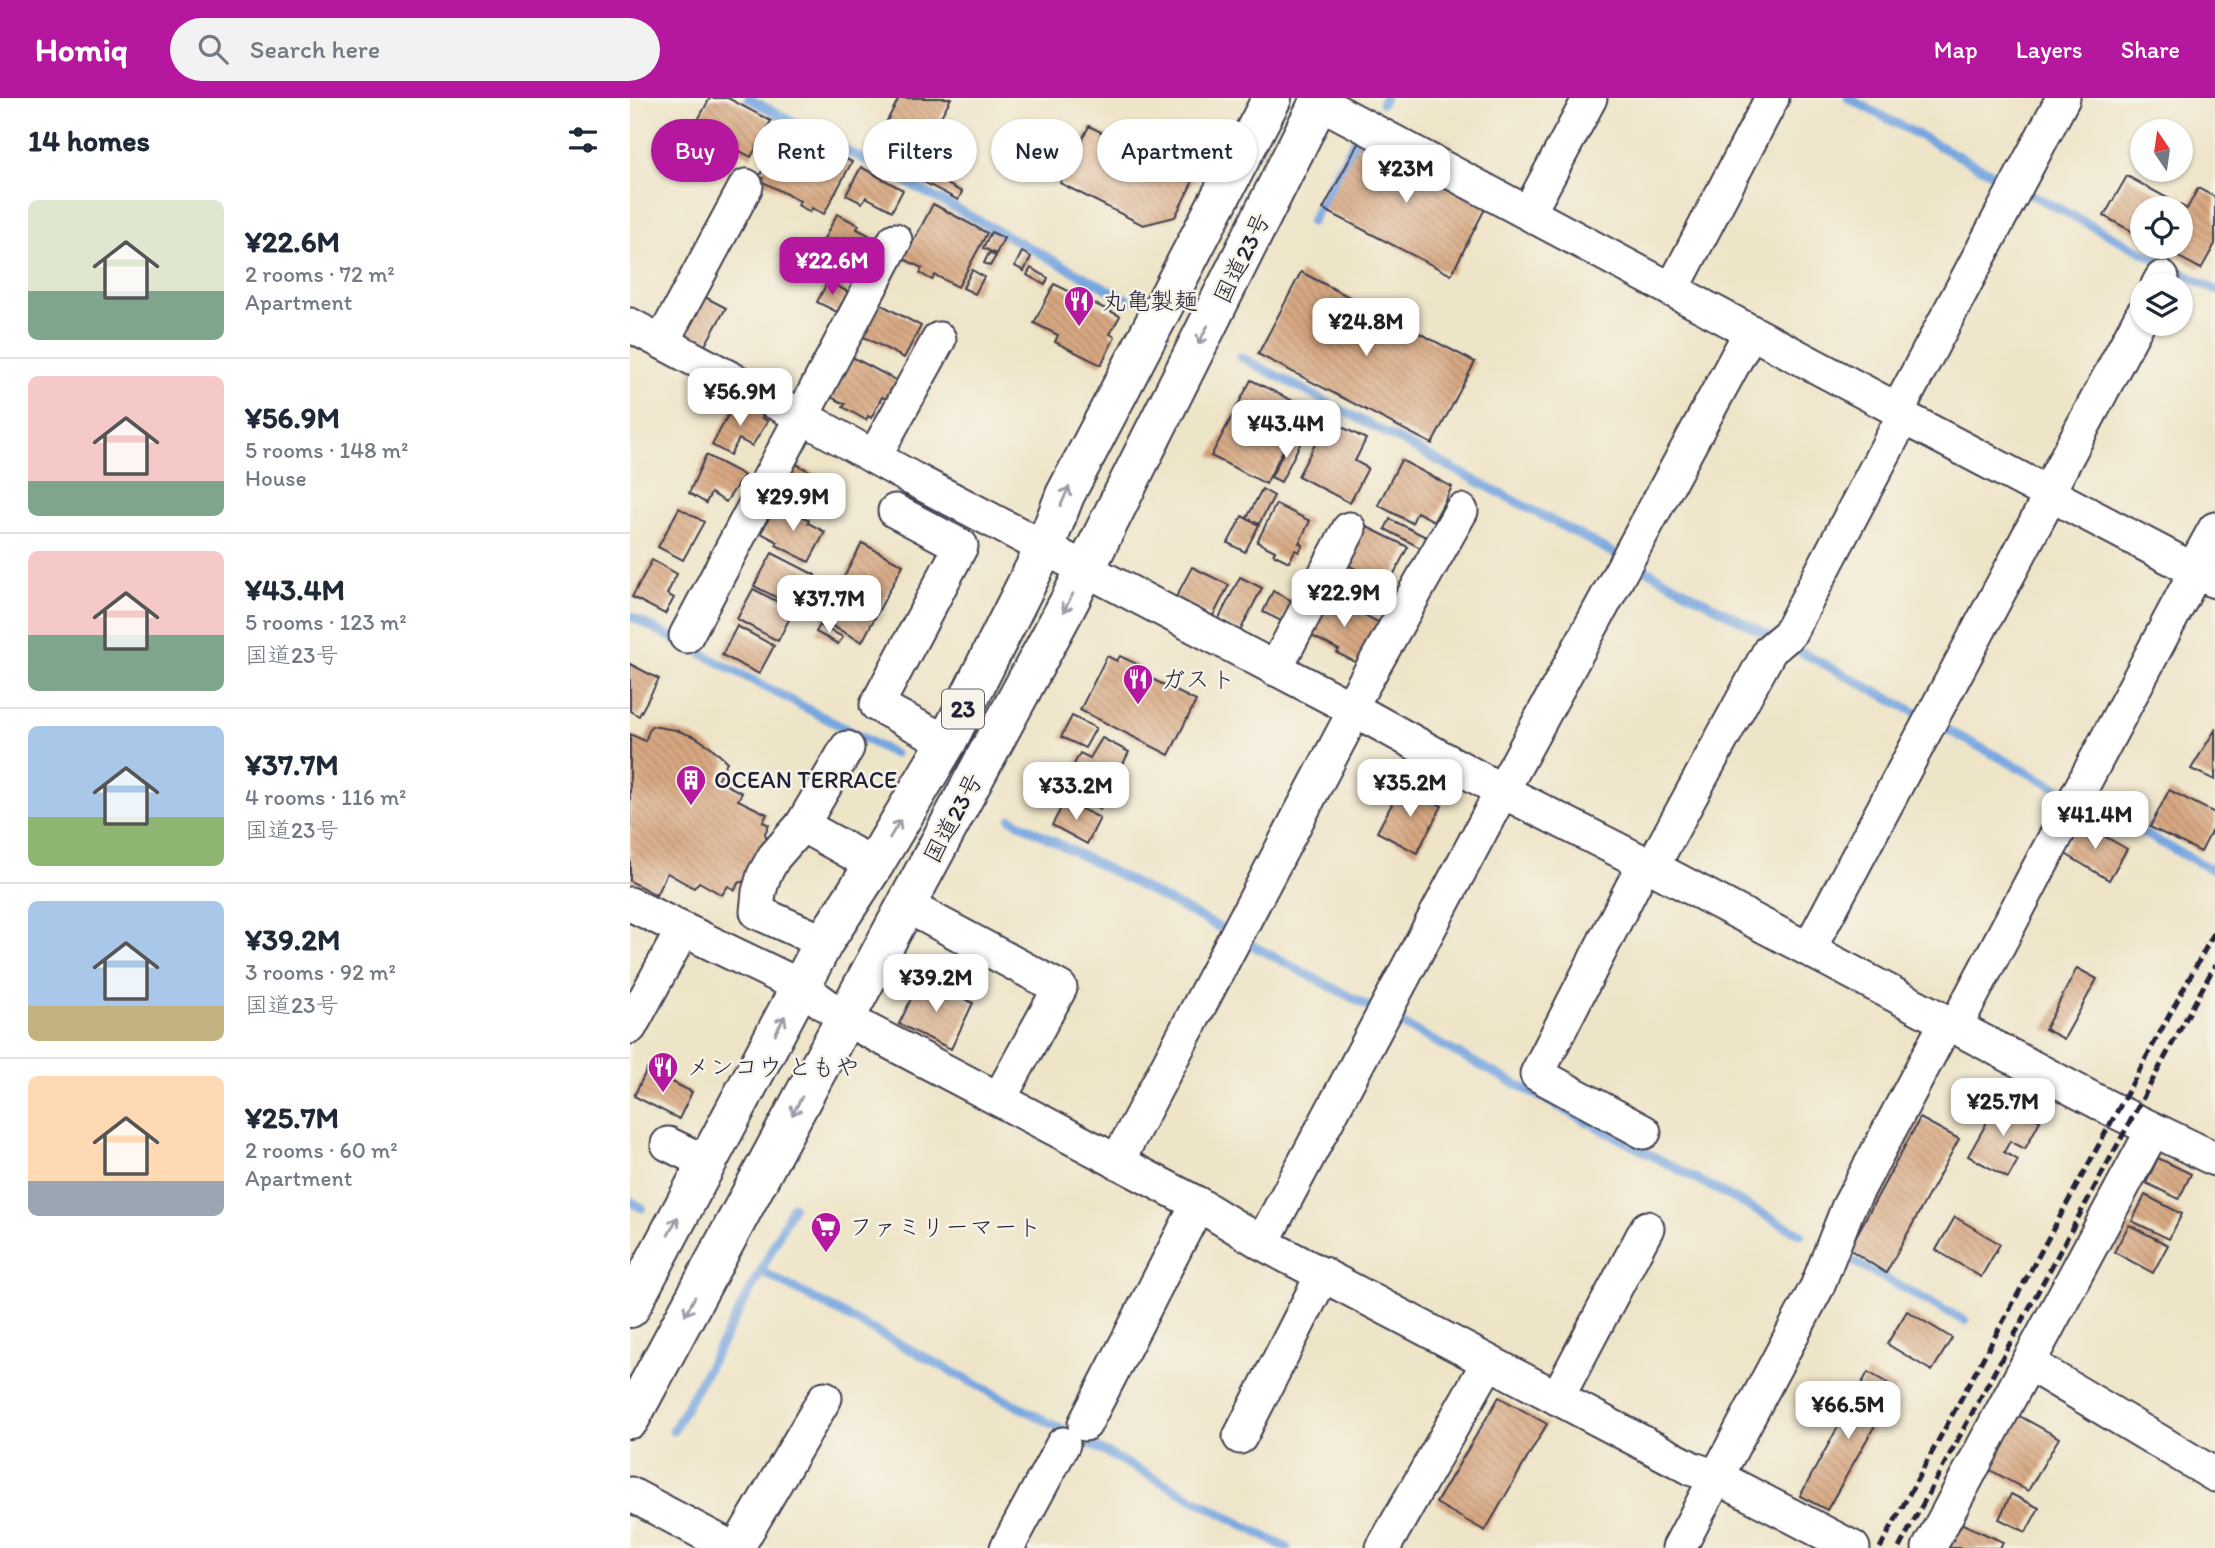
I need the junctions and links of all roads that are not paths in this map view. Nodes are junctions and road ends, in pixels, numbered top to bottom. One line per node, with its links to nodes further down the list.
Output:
1 (1272, 98): 23 (highway, 国道23号 / 23, one-way to 1)
2 (1590, 98): 7 (street)
3 (1772, 98): 9 (street)
4 (2063, 98): 15 (street)
5 (1320, 100): 7 (street); 24 (highway, 国道23号 / 23, one-way to 24)
6 (746, 186): 14 (street)
7 (1529, 212): 9 (street)
8 (895, 240): 16 (street)
9 (1672, 290): 11 (street)
10 (630, 325): 14 (street)
11 (1750, 333): 15 (street); 31 (street)
12 (2131, 336): 18 (street)
13 (939, 339): 17 (street)
14 (662, 342): 16 (street)
15 (1901, 414): 18 (street); 34 (street)
16 (801, 416): 17 (street); 26 (street)
17 (874, 457): 23 (street)
18 (2048, 495): 25 (street); 39 (street)
19 (895, 511): 29 (street)
20 (1461, 511): 28 (street)
21 (1349, 529): 27 (street)
22 (2215, 529): 25 (street)
23 (1045, 547): 24 (street); 29 (highway, 国道23号 / 23)
24 (1085, 570): 27 (street); 36 (highway, 国道23号 / 23, one-way to 36)
25 (2201, 574): 42 (street)
26 (686, 636)
27 (1275, 668): 28 (street)
28 (1353, 709): 31 (street); 49 (street)
29 (947, 742): 33 (highway, 国道23号 / 23, one-way to 29)
30 (847, 748): 32 (street)
31 (1502, 791): 34 (street); 53 (street)
32 (802, 825): 33 (street); 38 (street)
33 (874, 864): 38 (highway, 国道23号 / 23)
34 (1648, 865): 39 (street); 46 (street)
35 (630, 904): 37 (street)
36 (905, 905): 41 (highway, 国道23号 / 23); 44 (street)
37 (682, 931): 40 (street); 43 (street)
38 (824, 942): 40 (highway, 国道23号 / 23)
39 (1809, 949): 42 (street)
40 (800, 986): 41 (street); 50 (highway, 国道23号 / 23, one-way to 40)
41 (844, 1018): 44 (street); 60 (highway, 国道23号 / 23, one-way to 60)
42 (1951, 1025): 45 (street); 63 (street)
43 (630, 1027)
44 (999, 1099): 49 (street)
45 (2152, 1130): 48 (street); 57 (street)
46 (1644, 1132)
47 (668, 1144): 50 (street)
48 (2215, 1159)
49 (1117, 1162): 51 (street)
50 (707, 1163): 55 (highway, 国道23号 / 23, one-way to 50)
51 (1198, 1204): 53 (street); 66 (street)
52 (1647, 1228): 59 (street)
53 (1262, 1243): 54 (street)
54 (1323, 1274): 56 (street); 61 (street)
55 (630, 1308)
56 (1488, 1363): 59 (street); 67 (street)
57 (2028, 1363): 62 (street); 70 (street)
58 (825, 1398): 65 (street)
59 (1557, 1398): 63 (street)
60 (630, 1419)
61 (1240, 1437)
62 (2215, 1475)
63 (1717, 1477): 68 (street); 69 (street)
64 (630, 1494): 65 (street)
65 (718, 1544)
66 (1007, 1548)
67 (1383, 1548)
68 (1679, 1548)
69 (1853, 1548)
70 (1929, 1548)

